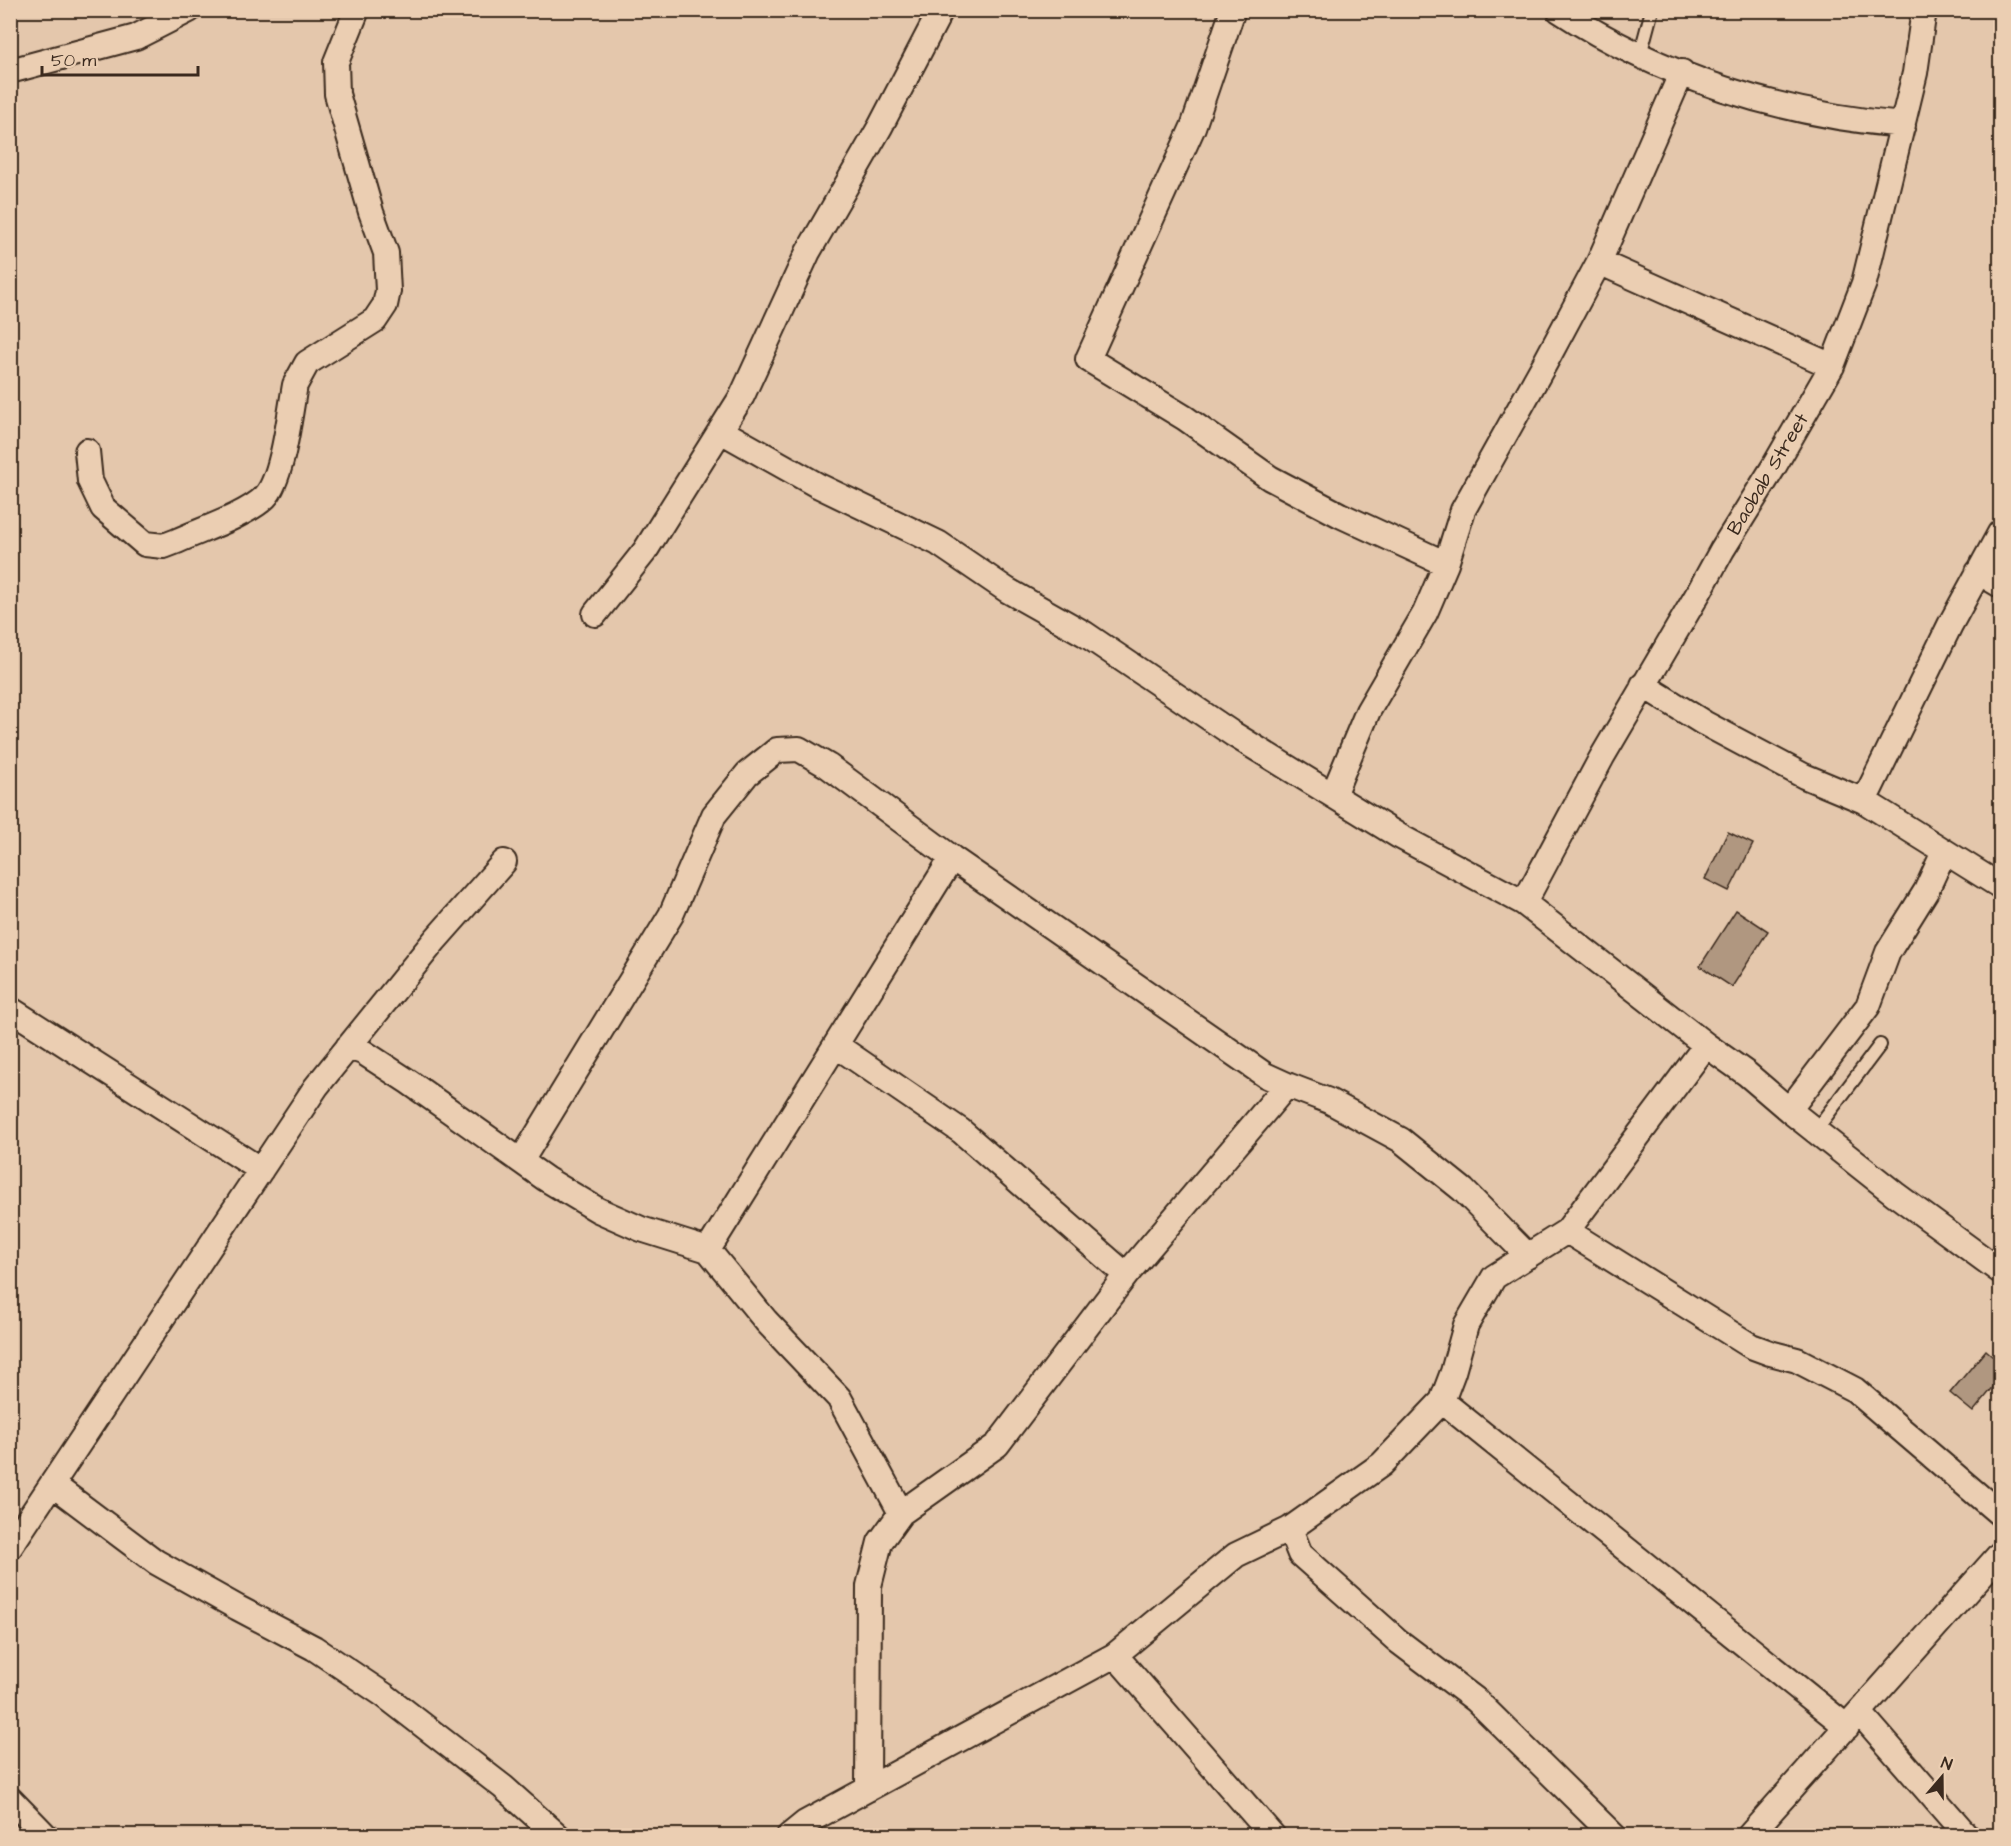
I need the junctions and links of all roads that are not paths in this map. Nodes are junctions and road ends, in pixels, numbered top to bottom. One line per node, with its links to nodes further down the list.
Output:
1 (189, 10): 9 (street)
2 (357, 10): 15 (street)
3 (941, 10): 14 (street)
4 (1233, 10): 17 (street)
5 (1559, 10): 8 (street)
6 (1652, 10): 8 (lane)
7 (1924, 10): 11 (street, Baobab Street)
8 (1640, 55): 10 (street)
9 (10, 71)
10 (1682, 72): 11 (street); 12 (street)
11 (1903, 125): 13 (street, Baobab Street)
12 (1599, 262): 13 (street); 17 (street)
13 (1832, 366): 21 (street, Baobab Street)
14 (721, 431): 20 (street); 22 (street)
15 (87, 451)
16 (2001, 533): 18 (street)
17 (1446, 564): 22 (street)
18 (1978, 572): 19 (street); 23 (street)
19 (2001, 585)
20 (595, 614)
21 (1643, 685): 23 (street); 28 (street, Baobab Street)
22 (1333, 795): 28 (street)
23 (1864, 801): 24 (street)
24 (1944, 852): 27 (street); 35 (street)
25 (952, 858): 32 (street); 34 (street); 37 (street)
26 (504, 862): 33 (street)
27 (2001, 886)
28 (1524, 903): 30 (street)
29 (10, 1009): 38 (street)
30 (1706, 1044): 35 (street); 39 (street)
31 (1880, 1045): 36 (lane)
32 (837, 1046): 40 (street); 43 (street)
33 (348, 1047): 37 (street); 38 (street)
34 (1287, 1085): 41 (street); 43 (street)
35 (1789, 1110): 36 (street)
36 (1815, 1131): 42 (street)
37 (521, 1161): 40 (street)
38 (261, 1170): 45 (street)
39 (1567, 1231): 41 (street); 47 (street)
40 (708, 1250): 46 (street)
41 (1528, 1256): 44 (street)
42 (2001, 1271)
43 (1126, 1275): 46 (street)
44 (1442, 1401): 48 (street); 52 (street)
45 (52, 1484): 49 (street); 56 (street)
46 (901, 1513): 53 (street)
47 (2001, 1514)
48 (1290, 1528): 51 (street); 59 (street)
49 (10, 1547)
50 (2001, 1554): 52 (street)
51 (1115, 1654): 53 (street); 58 (street)
52 (1853, 1720): 60 (street); 61 (street)
53 (868, 1789): 57 (street)
54 (10, 1799): 55 (street)
55 (46, 1836)
56 (558, 1836)
57 (789, 1836)
58 (1273, 1836)
59 (1614, 1836)
60 (1749, 1836)
61 (1967, 1836)

